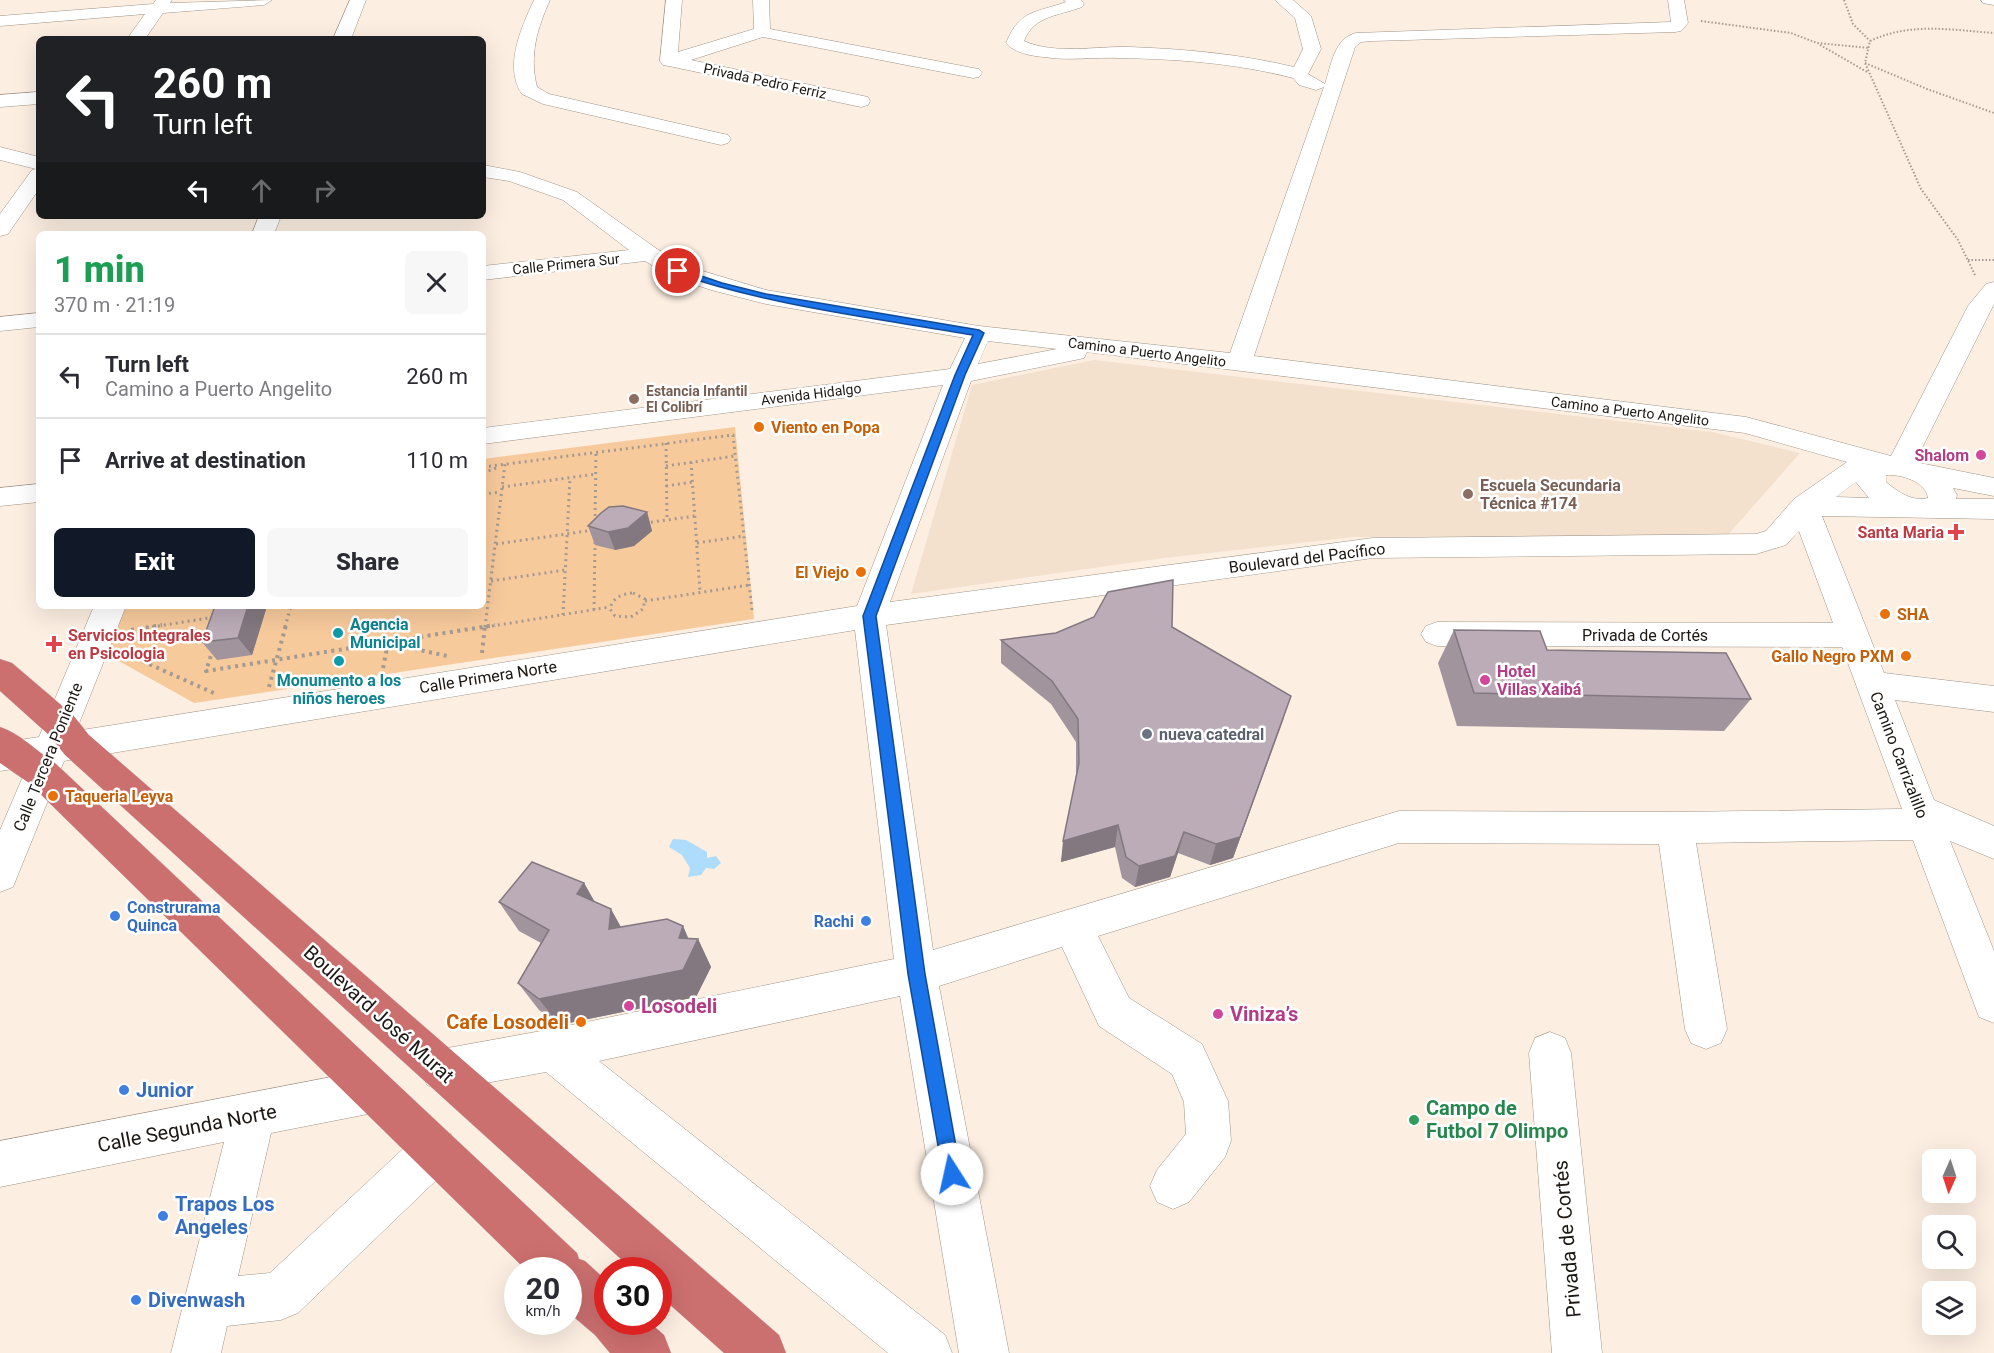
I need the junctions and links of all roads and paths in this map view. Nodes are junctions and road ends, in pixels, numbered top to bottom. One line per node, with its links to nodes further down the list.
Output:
1 (264, 0): 11 (street)
2 (358, 0): 17 (street)
3 (542, 0): 31 (street)
4 (674, 0): 21 (street)
5 (761, 0): 14 (street)
6 (1072, 0): 25 (street)
7 (1283, 0): 25 (street)
8 (1844, 0): 18 (path)
9 (1989, 0): 10 (street)
10 (1994, 0)
11 (161, 4): 13 (street); 16 (street)
12 (1678, 9): 19 (path); 26 (street)
13 (0, 21)
14 (762, 32): 21 (street); 24 (street)
15 (1994, 33): 18 (path)
16 (138, 36)
17 (343, 36)
18 (1870, 41): 20 (path)
19 (1817, 43): 20 (path); 23 (path)
20 (1869, 48): 22 (path)
21 (669, 61): 29 (street, Privada Pedro Ferriz)
22 (1865, 63): 23 (path); 30 (path)
23 (1867, 72): 39 (path)
24 (973, 74)
25 (1299, 74): 26 (street)
26 (1332, 90): 47 (street)
27 (36, 98): 28 (street)
28 (0, 101)
29 (861, 101)
30 (1994, 113)
31 (721, 139)
32 (0, 153): 33 (street)
33 (36, 162)
34 (486, 172): 38 (street, Camino a Puerto Angelito)
35 (36, 178): 36 (street)
36 (19, 202): 37 (street)
37 (0, 229)
38 (650, 254): 41 (street, Calle Primera Sur); 45 (street, Camino a Puerto Angelito)
39 (1968, 260): 40 (path); 42 (path)
40 (1994, 260)
41 (486, 273)
42 (1987, 297): 57 (street)
43 (36, 320): 44 (street)
44 (0, 324)
45 (979, 333): 46 (street, Camino a Puerto Angelito); 48 (street)
46 (1109, 347): 47 (street, Camino a Puerto Angelito); 48 (street, Avenida Hidalgo)
47 (1240, 362): 57 (street, Camino a Puerto Angelito)
48 (960, 375): 49 (street, Avenida Hidalgo); 90 (street)
49 (486, 436)
50 (666, 443): 51 (path); 52 (path); 56 (path)
51 (596, 452): 54 (path); 59 (path)
52 (735, 456): 53 (path); 77 (path)
53 (692, 462): 56 (path); 61 (path)
54 (505, 464): 55 (path); 58 (path); 64 (path)
55 (486, 466)
56 (666, 466): 62 (path)
57 (1877, 468): 63 (street); 68 (street, Boulevard del Pacífico); 69 (street); 69 (street)
58 (486, 472)
59 (596, 474): 60 (path); 75 (path)
60 (570, 478): 64 (path); 76 (path)
61 (693, 482): 62 (path); 71 (path)
62 (666, 486): 72 (path)
63 (1994, 487)
64 (502, 489): 66 (path); 79 (path)
65 (36, 492): 67 (street)
66 (486, 493)
67 (0, 498)
68 (1804, 506): 69 (street); 90 (street, Boulevard del Pacífico); 94 (street, Camino Carrizalillo)
69 (1919, 508): 70 (street)
70 (1994, 509)
71 (695, 516): 72 (path); 78 (path)
72 (667, 520): 73 (path)
73 (644, 523)
74 (604, 529): 75 (path)
75 (595, 530): 76 (path); 86 (path)
76 (567, 534): 79 (path); 80 (path)
77 (744, 536): 78 (path); 82 (path)
78 (697, 543): 83 (path)
79 (495, 544): 81 (path)
80 (565, 570): 81 (path); 89 (path)
81 (491, 581): 92 (path)
82 (749, 585): 83 (path); 91 (path)
83 (700, 592): 84 (path)
84 (645, 601): 85 (path); 85 (path)
85 (610, 608): 86 (path)
86 (594, 610): 89 (path)
87 (120, 614): 88 (path); 107 (street, Calle Tercera Poniente)
88 (225, 615)
89 (563, 615): 92 (path)
90 (869, 616): 107 (street, Calle Primera Norte); 113 (street)
91 (753, 617)
92 (486, 627): 95 (path); 99 (path)
93 (1437, 634): 94 (street, Privada de Cortés)
94 (1854, 636): 102 (street, Camino Carrizalillo)
95 (388, 643): 96 (path); 98 (path); 101 (path)
96 (214, 648)
97 (118, 651): 105 (path)
98 (453, 657)
99 (482, 657)
100 (0, 672): 107 (highway, Boulevard José Murat)
101 (382, 672)
102 (1872, 684): 106 (street); 108 (street, Camino Carrizalillo)
103 (269, 688): 104 (path)
104 (259, 690)
105 (218, 694)
106 (1994, 699)
107 (35, 749): 111 (street, Calle Tercera Poniente); 118 (highway, Boulevard José Murat); 119 (highway, Boulevard José Murat)
108 (1923, 817): 109 (street); 110 (street); 114 (street, Camino Carrizalillo)
109 (1675, 828): 112 (street); 115 (street)
110 (1994, 843)
111 (0, 875)
112 (1072, 927): 113 (street); 123 (street)
113 (916, 974): 116 (street); 133 (street)
114 (1994, 1003)
115 (1706, 1029)
116 (552, 1050): 118 (street); 132 (street)
117 (1550, 1053): 134 (street, Privada de Cortés)
118 (442, 1070): 131 (highway, Boulevard José Murat)
119 (374, 1091): 120 (street, Calle Segunda Norte); 121 (highway, Boulevard José Murat)
120 (253, 1115): 122 (street, Calle Segunda Norte); 127 (street)
121 (435, 1150): 124 (highway, Boulevard José Murat); 127 (street)
122 (0, 1164)
123 (1173, 1186)
124 (546, 1257)
125 (582, 1291): 126 (highway)
126 (594, 1303)
127 (208, 1304): 129 (street)
128 (627, 1335): 130 (highway)
129 (196, 1353)
130 (646, 1353)
131 (761, 1353)
132 (927, 1353)
133 (984, 1353)
134 (1576, 1353)

